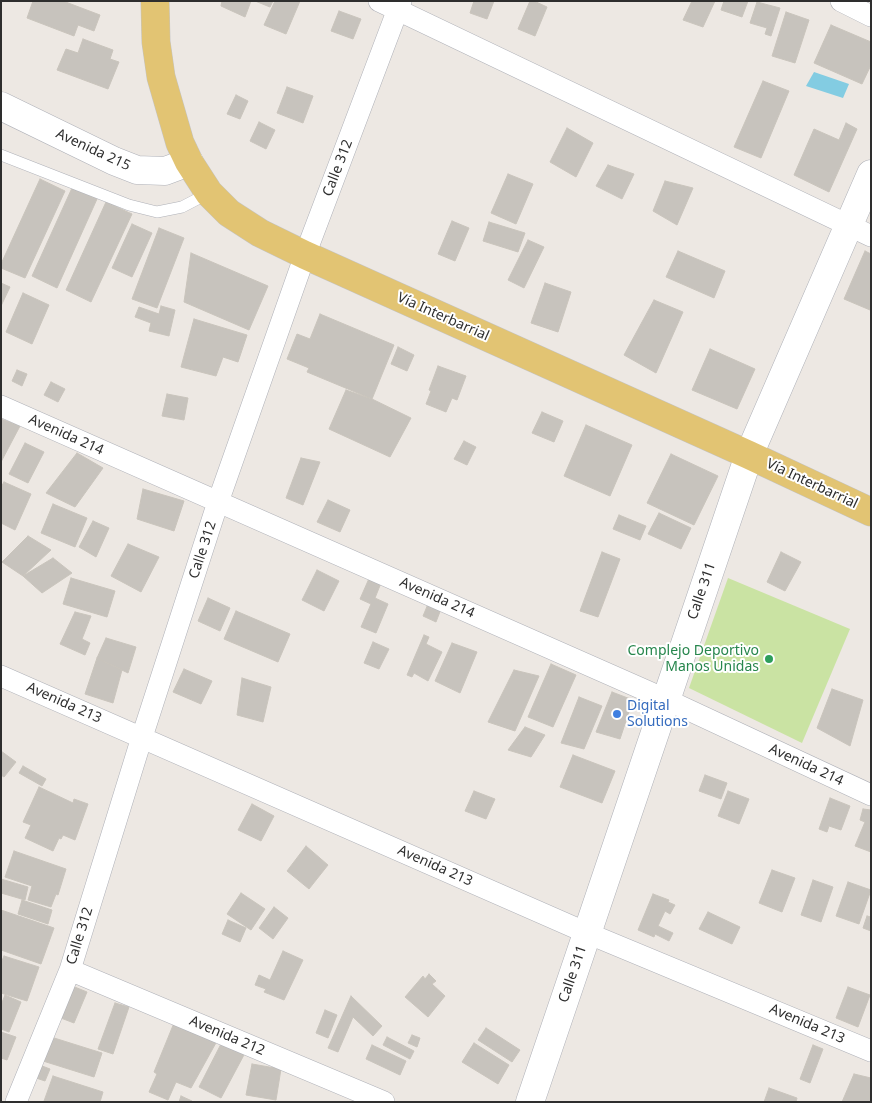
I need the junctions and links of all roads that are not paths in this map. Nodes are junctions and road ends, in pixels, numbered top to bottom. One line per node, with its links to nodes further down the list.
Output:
1 (155, 1): 7 (main road, Vía Interbarrial)
2 (841, 1): 4 (street)
3 (393, 4): 10 (street); 11 (street, Calle 312)
4 (871, 16)
5 (1, 106): 7 (street, Avenida 215)
6 (1, 155): 9 (lane)
7 (189, 162): 9 (main road, Vía Interbarrial)
8 (871, 174): 10 (street, Calle 311)
9 (209, 193): 11 (main road, Vía Interbarrial)
10 (860, 231): 13 (street, Calle 311)
11 (306, 255): 13 (main road, Vía Interbarrial); 14 (street, Calle 312)
12 (1, 406): 14 (street, Avenida 214)
13 (749, 454): 15 (main road, Vía Interbarrial); 17 (street, Calle 311)
14 (218, 502): 17 (street, Avenida 214); 18 (street, Calle 312)
15 (871, 512)
16 (1, 676): 18 (street, Avenida 213)
17 (665, 699): 19 (street, Avenida 214); 20 (street, Calle 311)
18 (142, 737): 20 (street, Avenida 213); 21 (street, Calle 312)
19 (871, 794)
20 (587, 932): 22 (street, Avenida 213); 25 (street, Calle 311)
21 (70, 970): 23 (street, Calle 312); 24 (street, Avenida 212)
22 (871, 1051)
23 (16, 1102)
24 (384, 1102)
25 (530, 1102)

